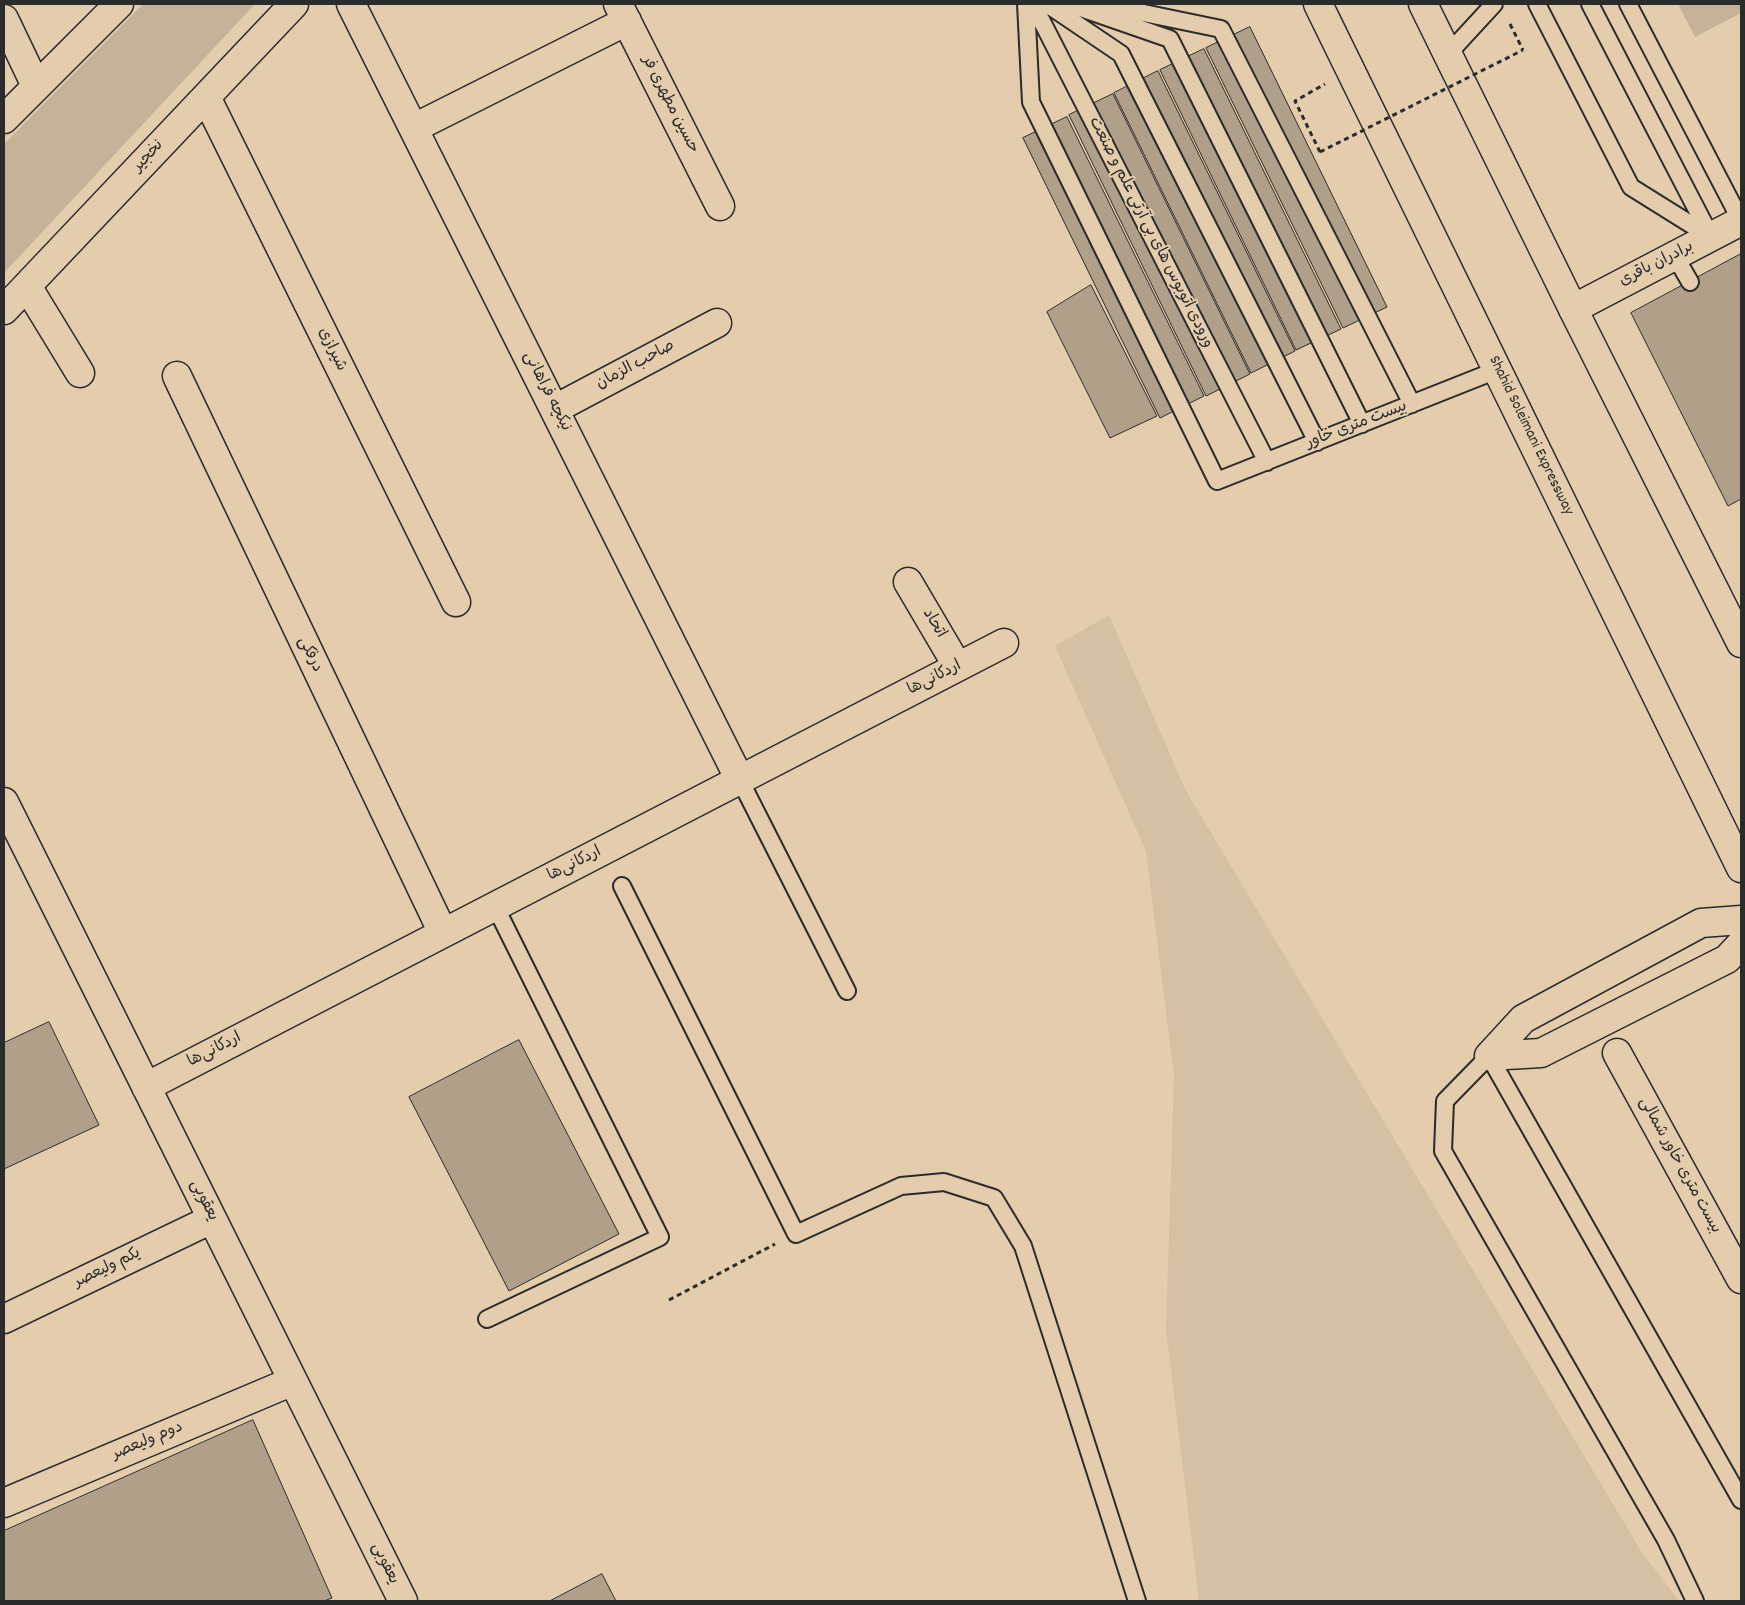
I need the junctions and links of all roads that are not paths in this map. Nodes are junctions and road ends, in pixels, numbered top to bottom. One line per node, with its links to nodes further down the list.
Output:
1 (119, 4): 18 (main road)
2 (294, 4): 19 (main road, نخجیر)
3 (352, 4): 21 (main road, نیکچه فراهانی)
4 (1026, 4): 38 (lane, بیست متری خاور)
5 (1033, 4): 38 (lane, ورودی اتوبوس های بی آرتی علم و صنعت)
6 (1048, 4): 37 (lane)
7 (1069, 4): 36 (lane)
8 (1100, 4): 34 (lane)
9 (1318, 4): 31 (main road, Shahid Soleimani Expressway)
10 (1423, 4): 17 (main road)
11 (1494, 4): 17 (lane)
12 (1537, 4): 24 (lane)
13 (1590, 4): 24 (lane)
14 (1628, 4): 23 (lane)
15 (623, 12): 21 (main road); 22 (main road, حسین مطهری فر)
16 (4, 19): 18 (main road)
17 (1448, 54): 28 (main road)
18 (36, 86): 20 (main road)
19 (206, 97): 27 (main road, نخجیر); 40 (main road, شیرازی)
20 (4, 119)
21 (414, 128): 35 (main road, نیکچه فراهانی)
22 (720, 206)
23 (1741, 222): 24 (main road, برادران باقری)
24 (1711, 237): 25 (main road, برادران باقری)
25 (1675, 256): 26 (lane); 28 (main road, برادران باقری)
26 (1690, 282)
27 (27, 286): 29 (main road, نخجیر); 32 (main road)
28 (1572, 309): 42 (main road)
29 (4, 310)
30 (717, 323): 35 (main road, صاحب الزمان)
31 (1497, 370): 34 (lane, بیست متری خاور); 46 (main road, Shahid Soleimani Expressway)
32 (80, 373)
33 (177, 376): 50 (main road, درفکی)
34 (1412, 404): 36 (lane, بیست متری خاور)
35 (555, 409): 44 (main road, نیکچه فراهانی)
36 (1362, 424): 37 (lane, بیست متری خاور)
37 (1317, 442): 38 (lane, بیست متری خاور)
38 (1267, 462)
39 (908, 582): 43 (main road, اتحاد)
40 (456, 602)
41 (1004, 643): 43 (main road, اردکانی‌ها)
42 (1741, 643)
43 (958, 667): 44 (main road, اردکانی‌ها)
44 (740, 780): 48 (main road, اردکانی‌ها); 52 (lane)
45 (4, 802): 55 (main road, یعقوبی)
46 (1741, 868)
47 (622, 886): 64 (lane)
48 (495, 906): 50 (main road, اردکانی‌ها); 59 (lane)
49 (1741, 920): 54 (main road)
50 (443, 933): 55 (main road, اردکانی‌ها)
51 (1741, 944): 54 (main road)
52 (847, 991)
53 (1617, 1053): 57 (main road, بیست متری خاور شمالی)
54 (1489, 1056): 61 (lane); 65 (lane)
55 (146, 1087): 56 (main road, یعقوبی)
56 (212, 1219): 58 (main road, یکم ولیعصر); 60 (main road, یعقوبی)
57 (1741, 1279)
58 (4, 1319)
59 (487, 1319)
60 (293, 1381): 62 (main road, دوم ولیعصر); 63 (main road, یعقوبی)
61 (1741, 1500)
62 (4, 1503)
63 (402, 1601)
64 (1136, 1601)
65 (1695, 1601)

